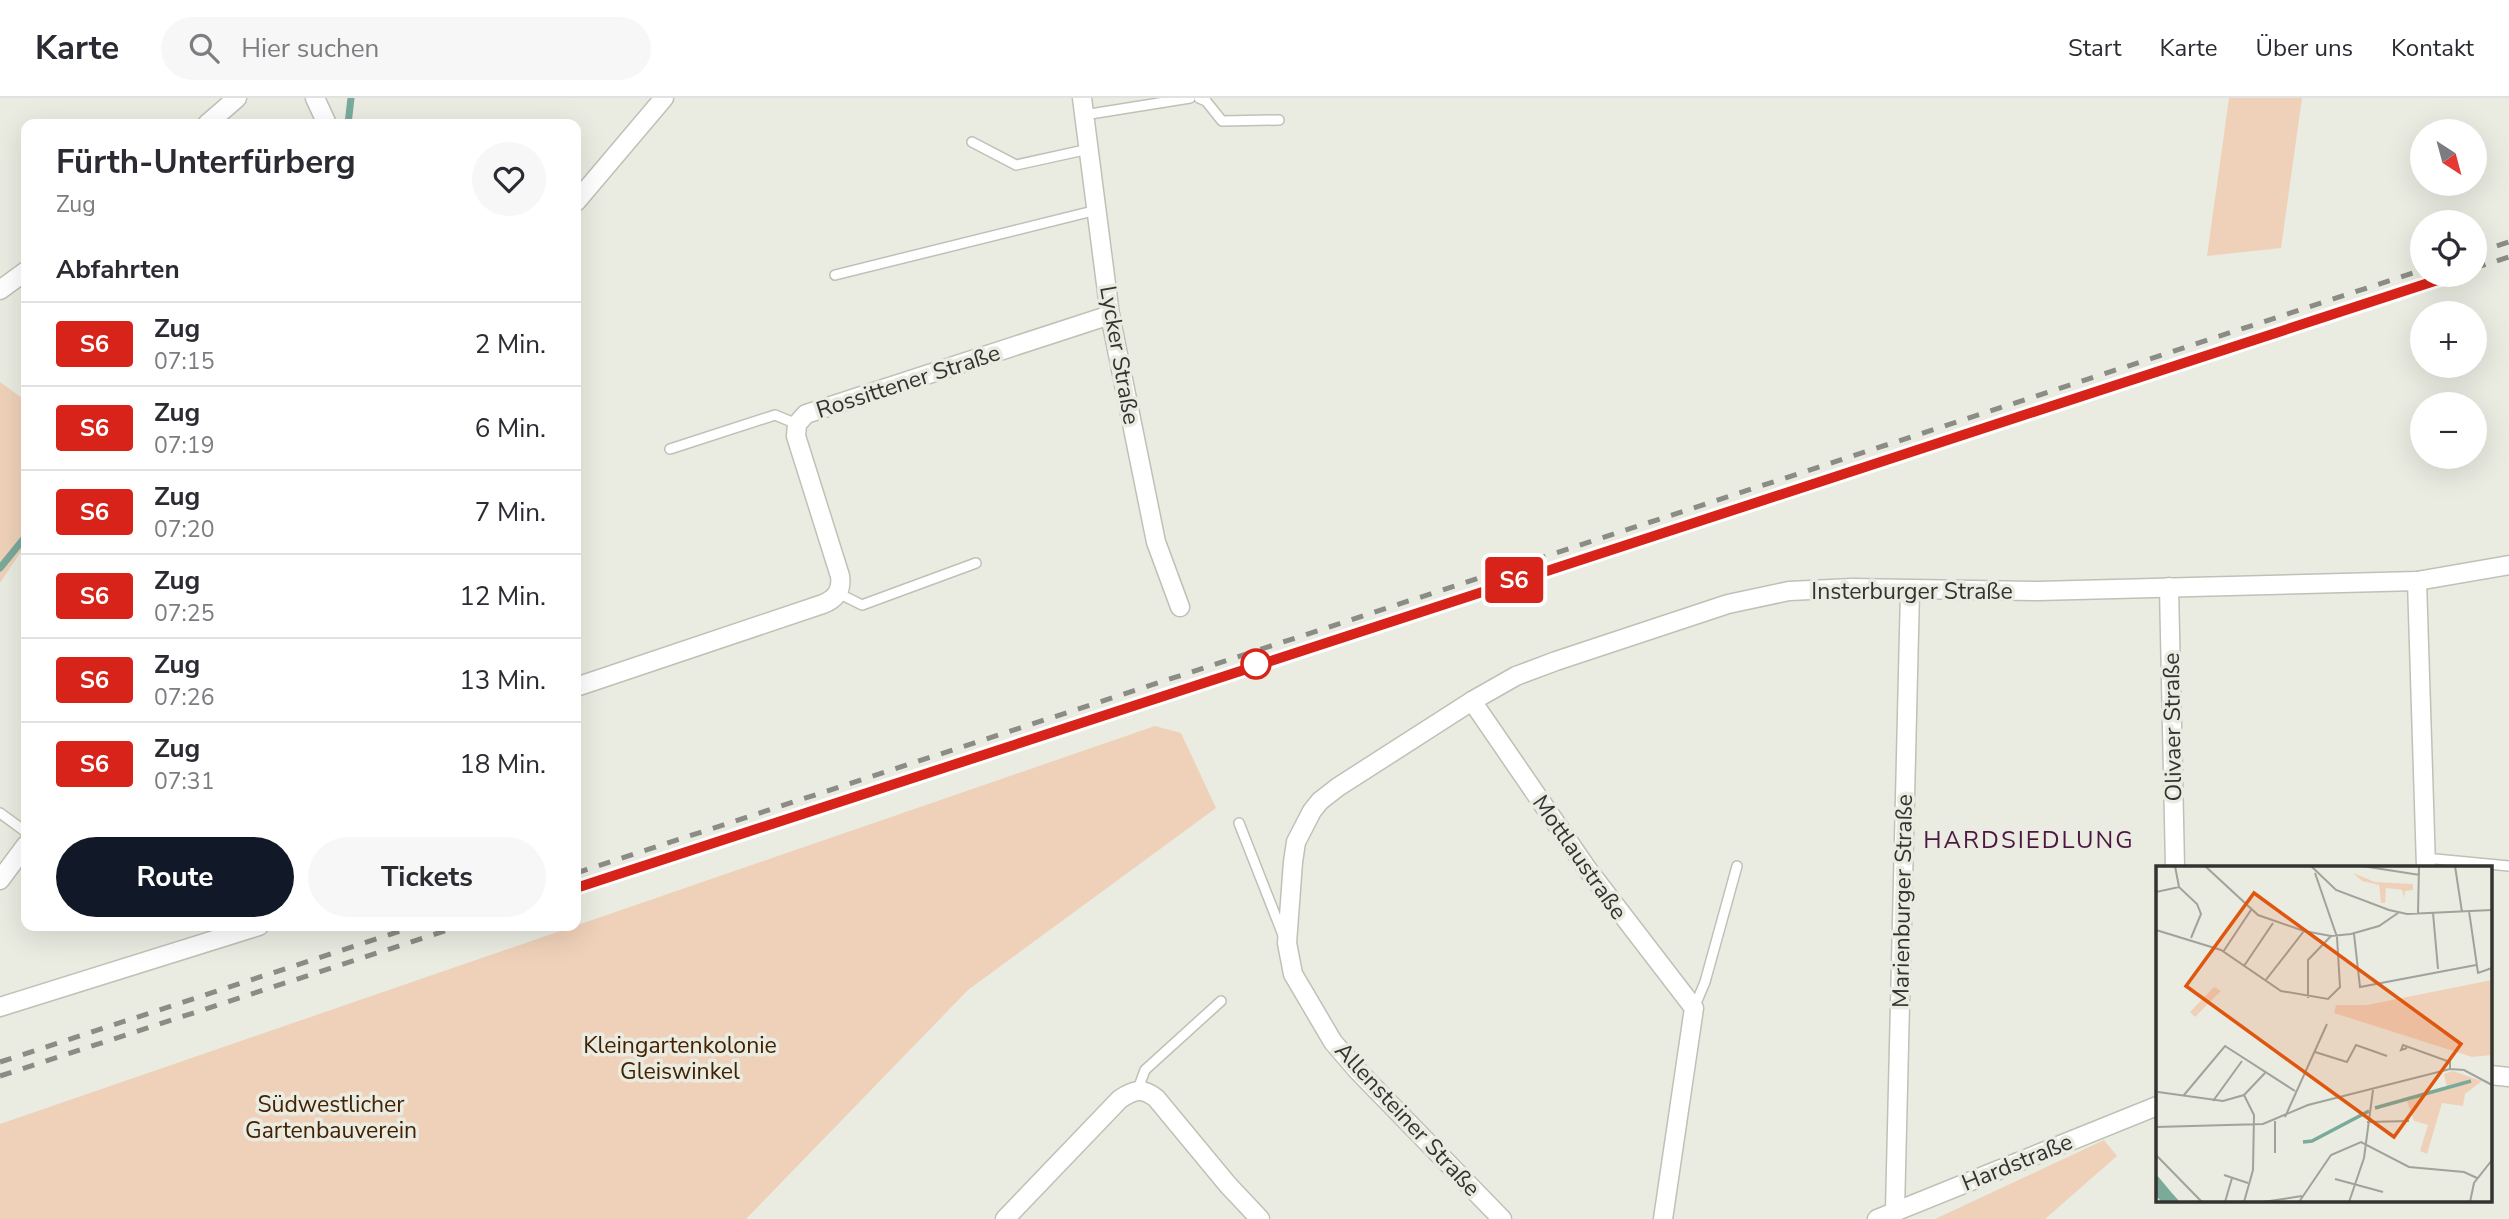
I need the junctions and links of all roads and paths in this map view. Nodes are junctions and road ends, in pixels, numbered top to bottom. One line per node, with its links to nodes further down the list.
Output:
1 (237, 98): 7 (street)
2 (315, 98): 8 (street)
3 (664, 98): 12 (street)
4 (1190, 98): 6 (lane)
5 (1199, 98): 9 (lane)
6 (1083, 107): 11 (street, Lycker Straße)
7 (213, 119)
8 (325, 119)
9 (1279, 120)
10 (972, 142): 11 (lane)
11 (1089, 149): 13 (street, Lycker Straße)
12 (581, 196)
13 (1097, 210): 15 (lane); 17 (street, Lycker Straße)
14 (21, 275): 16 (street)
15 (835, 275)
16 (0, 290)
17 (1110, 315): 18 (street, Rossittener Straße); 26 (street, Lycker Straße)
18 (797, 424): 19 (lane); 25 (street, Rossittener Straße)
19 (670, 449)
20 (976, 563): 25 (lane)
21 (2509, 565): 22 (street, Insterburger Straße)
22 (2417, 582): 23 (street, Insterburger Straße); 33 (street)
23 (2169, 587): 24 (street, Insterburger Straße); 35 (street, Olivaer Straße)
24 (1910, 590): 28 (street, Insterburger Straße); 45 (street, Marienburger Straße)
25 (838, 593): 27 (street)
26 (1180, 607)
27 (581, 685)
28 (1472, 701): 39 (street, Insterburger Straße); 42 (street, Mottlaustraße)
29 (0, 813): 31 (lane)
30 (1239, 823): 39 (lane, Allensteiner Straße)
31 (21, 828)
32 (21, 852): 37 (street)
33 (2425, 863): 36 (lane)
34 (1737, 866): 42 (lane)
35 (2175, 866)
36 (2509, 866)
37 (0, 880)
38 (243, 931): 41 (street)
39 (1287, 943): 48 (street, Allensteiner Straße)
40 (1221, 1000): 43 (lane)
41 (0, 1007)
42 (1695, 1008): 49 (street)
43 (1139, 1089): 46 (street); 47 (street)
44 (2156, 1105): 45 (street, Hardstraße)
45 (1895, 1211): 50 (street, Hardstraße)
46 (1005, 1219)
47 (1260, 1219)
48 (1502, 1219)
49 (1663, 1219)
50 (1877, 1219)

